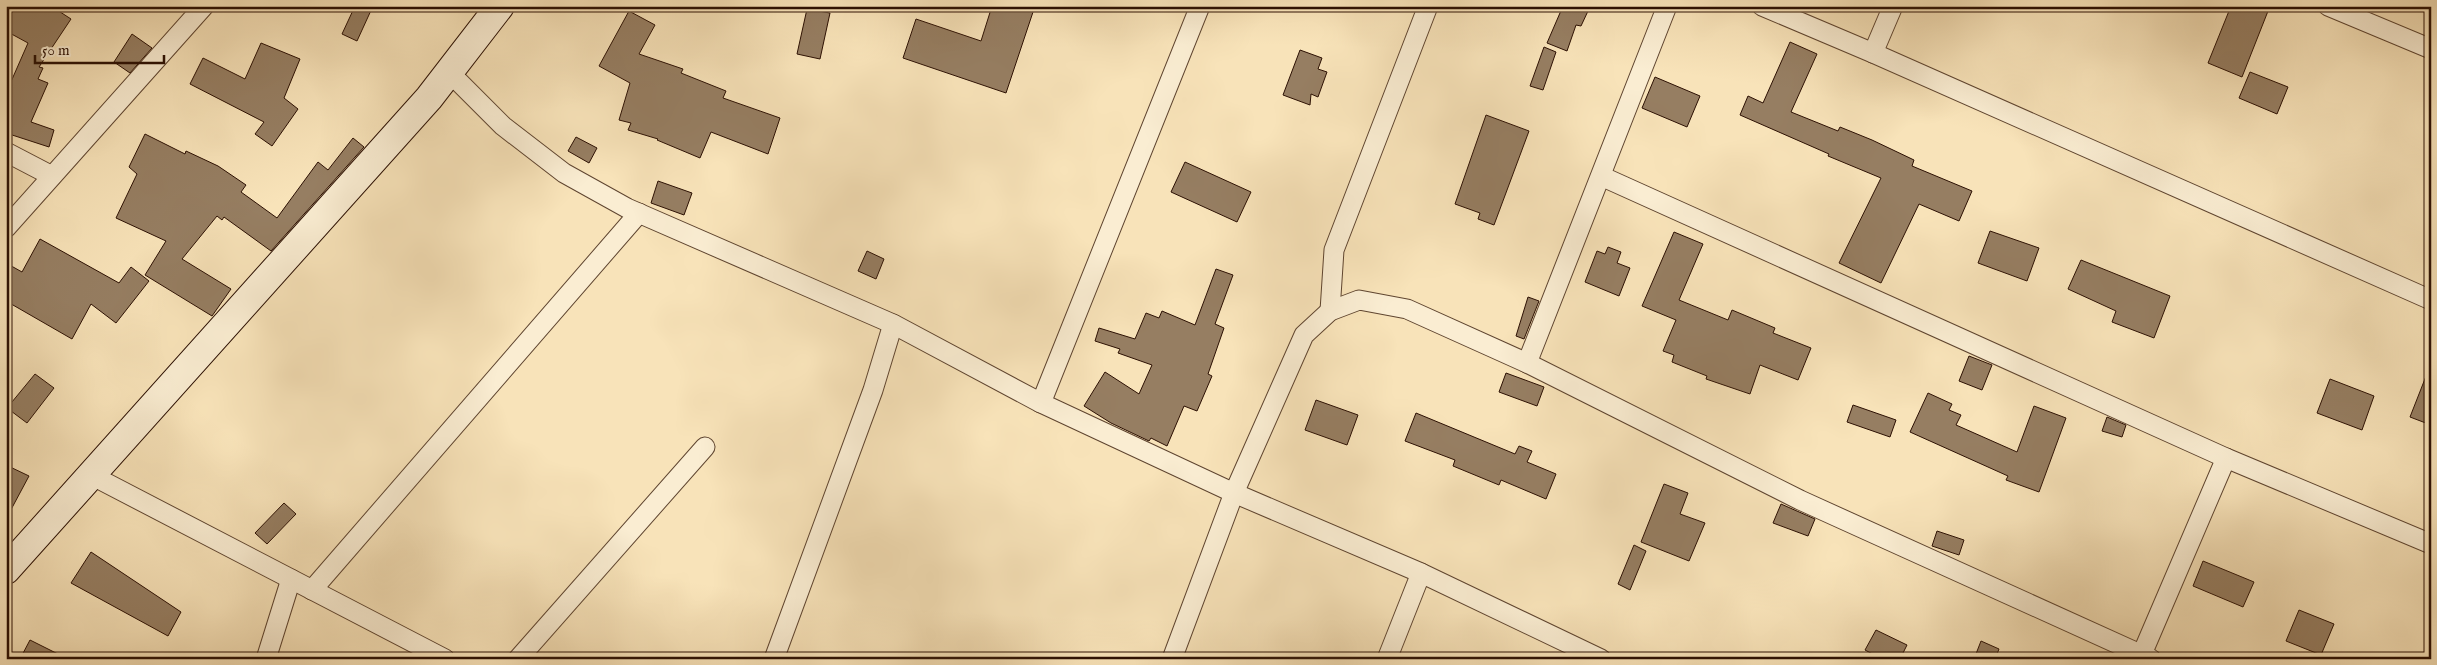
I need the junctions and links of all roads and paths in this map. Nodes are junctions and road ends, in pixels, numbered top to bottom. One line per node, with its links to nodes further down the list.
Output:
1 (204, 6): 13 (street)
2 (500, 6): 11 (street)
3 (1200, 6): 21 (street)
4 (1428, 6): 18 (street)
5 (1667, 6): 14 (street)
6 (1762, 6): 10 (street)
7 (1893, 6): 10 (street)
8 (2328, 6): 9 (street)
9 (2431, 49)
10 (1873, 53): 17 (street)
11 (449, 72): 15 (street); 24 (street)
12 (6, 152): 13 (street)
13 (52, 176): 16 (street)
14 (1601, 176): 20 (street); 23 (street)
15 (638, 212): 19 (street); 30 (street)
16 (6, 228)
17 (2431, 300)
18 (1330, 311): 20 (street); 25 (street)
19 (893, 324): 21 (street); 35 (street)
20 (1527, 363): 31 (street)
21 (1041, 403): 25 (street)
22 (705, 446): 34 (street)
23 (2226, 458): 26 (street); 31 (street)
24 (91, 475): 27 (street); 29 (street)
25 (1234, 493): 28 (street); 36 (street)
26 (2431, 544)
27 (6, 570)
28 (1422, 573): 37 (street); 38 (street)
29 (291, 578): 30 (street); 32 (street)
30 (312, 590): 33 (street)
31 (2146, 656)
32 (266, 659)
33 (446, 659)
34 (518, 659)
35 (774, 659)
36 (1172, 659)
37 (1387, 659)
38 (1601, 659)

